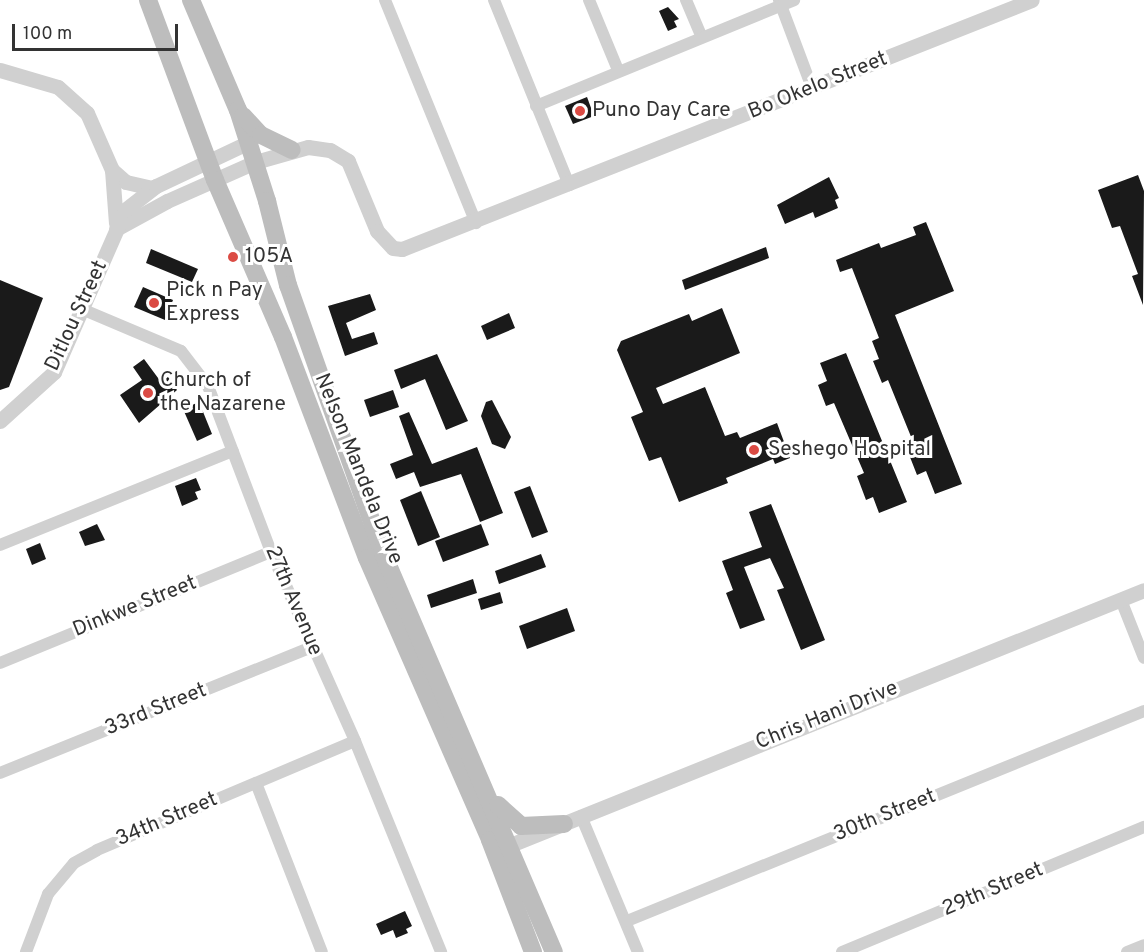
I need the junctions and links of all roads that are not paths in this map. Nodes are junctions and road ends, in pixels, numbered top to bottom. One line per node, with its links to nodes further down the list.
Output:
1 (148, 0): 18 (main road, Nelson Mandela Drive)
2 (190, 0): 15 (main road, Nelson Mandela Drive)
3 (385, 0): 24 (street)
4 (494, 0): 14 (street)
5 (589, 0): 12 (street)
6 (686, 0): 10 (street)
7 (794, 0): 9 (street)
8 (1032, 0): 13 (street, Bo Okelo Street)
9 (780, 3): 10 (street); 13 (street)
10 (700, 36): 12 (street)
11 (0, 70): 20 (street)
12 (618, 70): 14 (street)
13 (812, 88): 22 (street, Bo Okelo Street)
14 (536, 106): 22 (street)
15 (238, 110): 16 (main road, Nelson Mandela Drive); 17 (main road)
16 (249, 142): 18 (street, Ditlou Street); 19 (main road, Nelson Mandela Drive)
17 (292, 150): 19 (street); 24 (street, Bo Okelo Street)
18 (208, 160): 21 (main road, Nelson Mandela Drive); 23 (street, Ditlou Street)
19 (255, 162): 21 (street); 40 (main road, Nelson Mandela Drive)
20 (112, 170): 23 (street); 25 (street)
21 (215, 180): 25 (street); 44 (main road, Nelson Mandela Drive)
22 (569, 185): 24 (street, Bo Okelo Street)
23 (152, 188): 25 (street, Ditlou Street)
24 (476, 223)
25 (116, 229): 26 (street, Ditlou Street)
26 (84, 310): 27 (street, Ditlou Street); 28 (street, 27th Avenue)
27 (0, 420)
28 (233, 451): 29 (street); 30 (street, 27th Avenue)
29 (0, 545)
30 (271, 552): 33 (street, 27th Avenue); 35 (street, Dinkwe Street)
31 (1144, 590): 32 (street, Chris Hani Drive)
32 (1121, 600): 34 (street); 41 (street, Chris Hani Drive)
33 (312, 647): 37 (street, 27th Avenue); 38 (street, 33rd Street)
34 (1144, 658)
35 (0, 663)
36 (1144, 711): 45 (street, 30th Street)
37 (355, 741): 39 (street, 34th Street); 49 (street, 27th Avenue)
38 (0, 773)
39 (255, 783): 47 (street, 34th Street); 48 (street)
40 (490, 797): 42 (main road); 44 (main road, Nelson Mandela Drive)
41 (581, 816): 42 (street, Chris Hani Drive); 45 (street)
42 (564, 824): 44 (street, Chris Hani Drive)
43 (1144, 827): 53 (street, 29th Street)
44 (503, 848): 50 (main road, Nelson Mandela Drive); 51 (main road, Nelson Mandela Drive)
45 (627, 921): 52 (street)
46 (1144, 945): 54 (street)
47 (26, 952)
48 (322, 952)
49 (441, 952)
50 (534, 952)
51 (554, 952)
52 (638, 952)
53 (842, 952)
54 (1126, 952)

